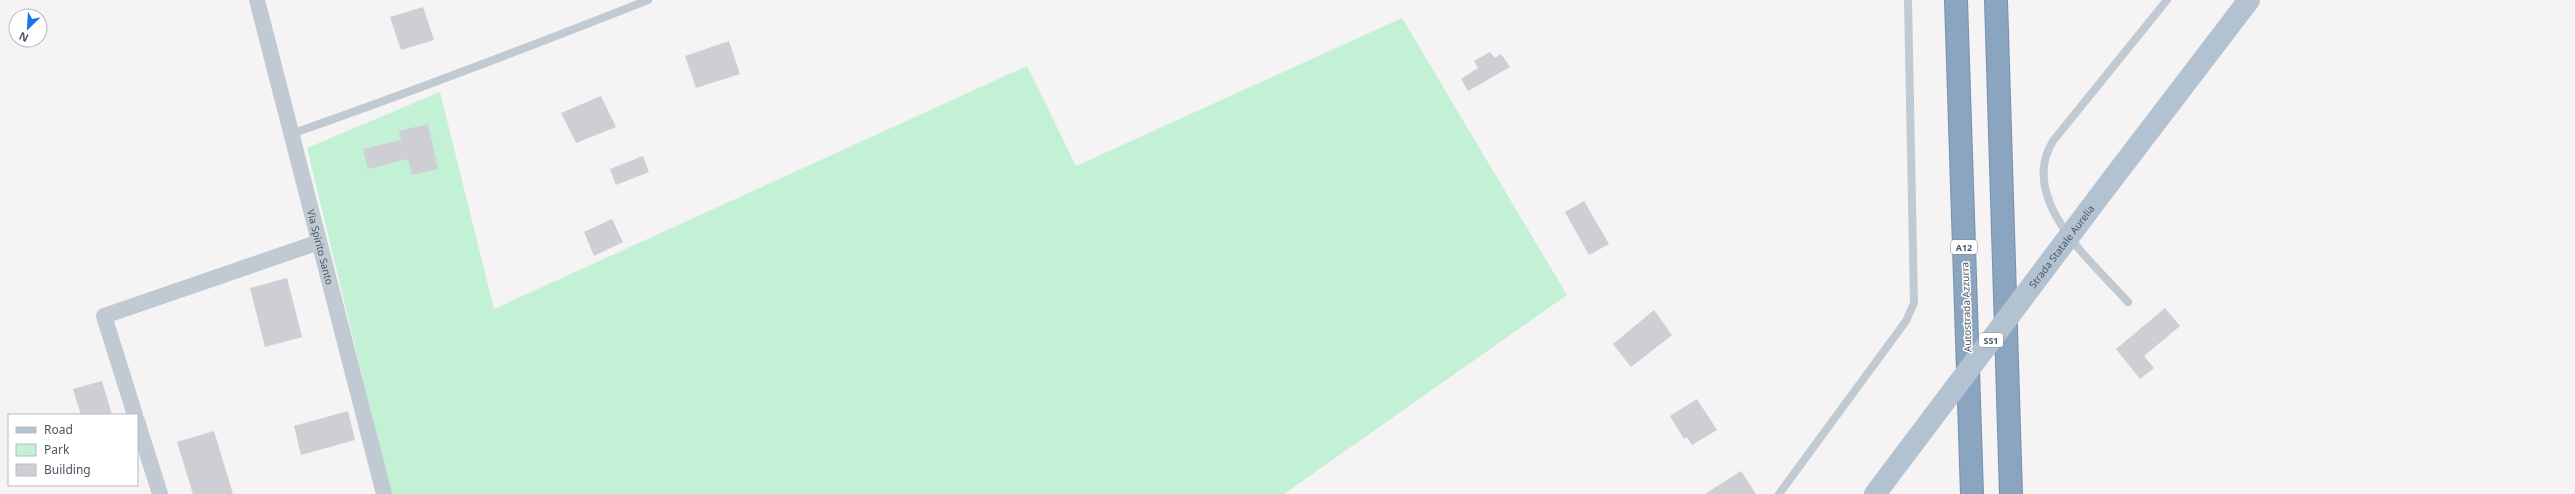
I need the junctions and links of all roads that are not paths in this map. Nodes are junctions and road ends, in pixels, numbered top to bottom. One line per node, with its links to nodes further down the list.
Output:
1 (256, 0): 8 (street, Via Spirito Santo)
2 (648, 0): 8 (lane)
3 (1908, 0): 15 (lane)
4 (2167, 0): 10 (lane)
5 (2249, 0): 16 (main road, Strada Statale Aurelia / SS1, bridge)
6 (1996, 1): 18 (highway)
7 (1955, 6): 17 (highway, Autostrada Azzurra / A12)
8 (291, 134): 9 (street, Via Spirito Santo)
9 (318, 242): 11 (street); 14 (street, Via Spirito Santo)
10 (2128, 302)
11 (135, 414)
12 (138, 424): 13 (street)
13 (160, 494)
14 (384, 494)
15 (1779, 494)
16 (1875, 494)
17 (1972, 494)
18 (2011, 494)

